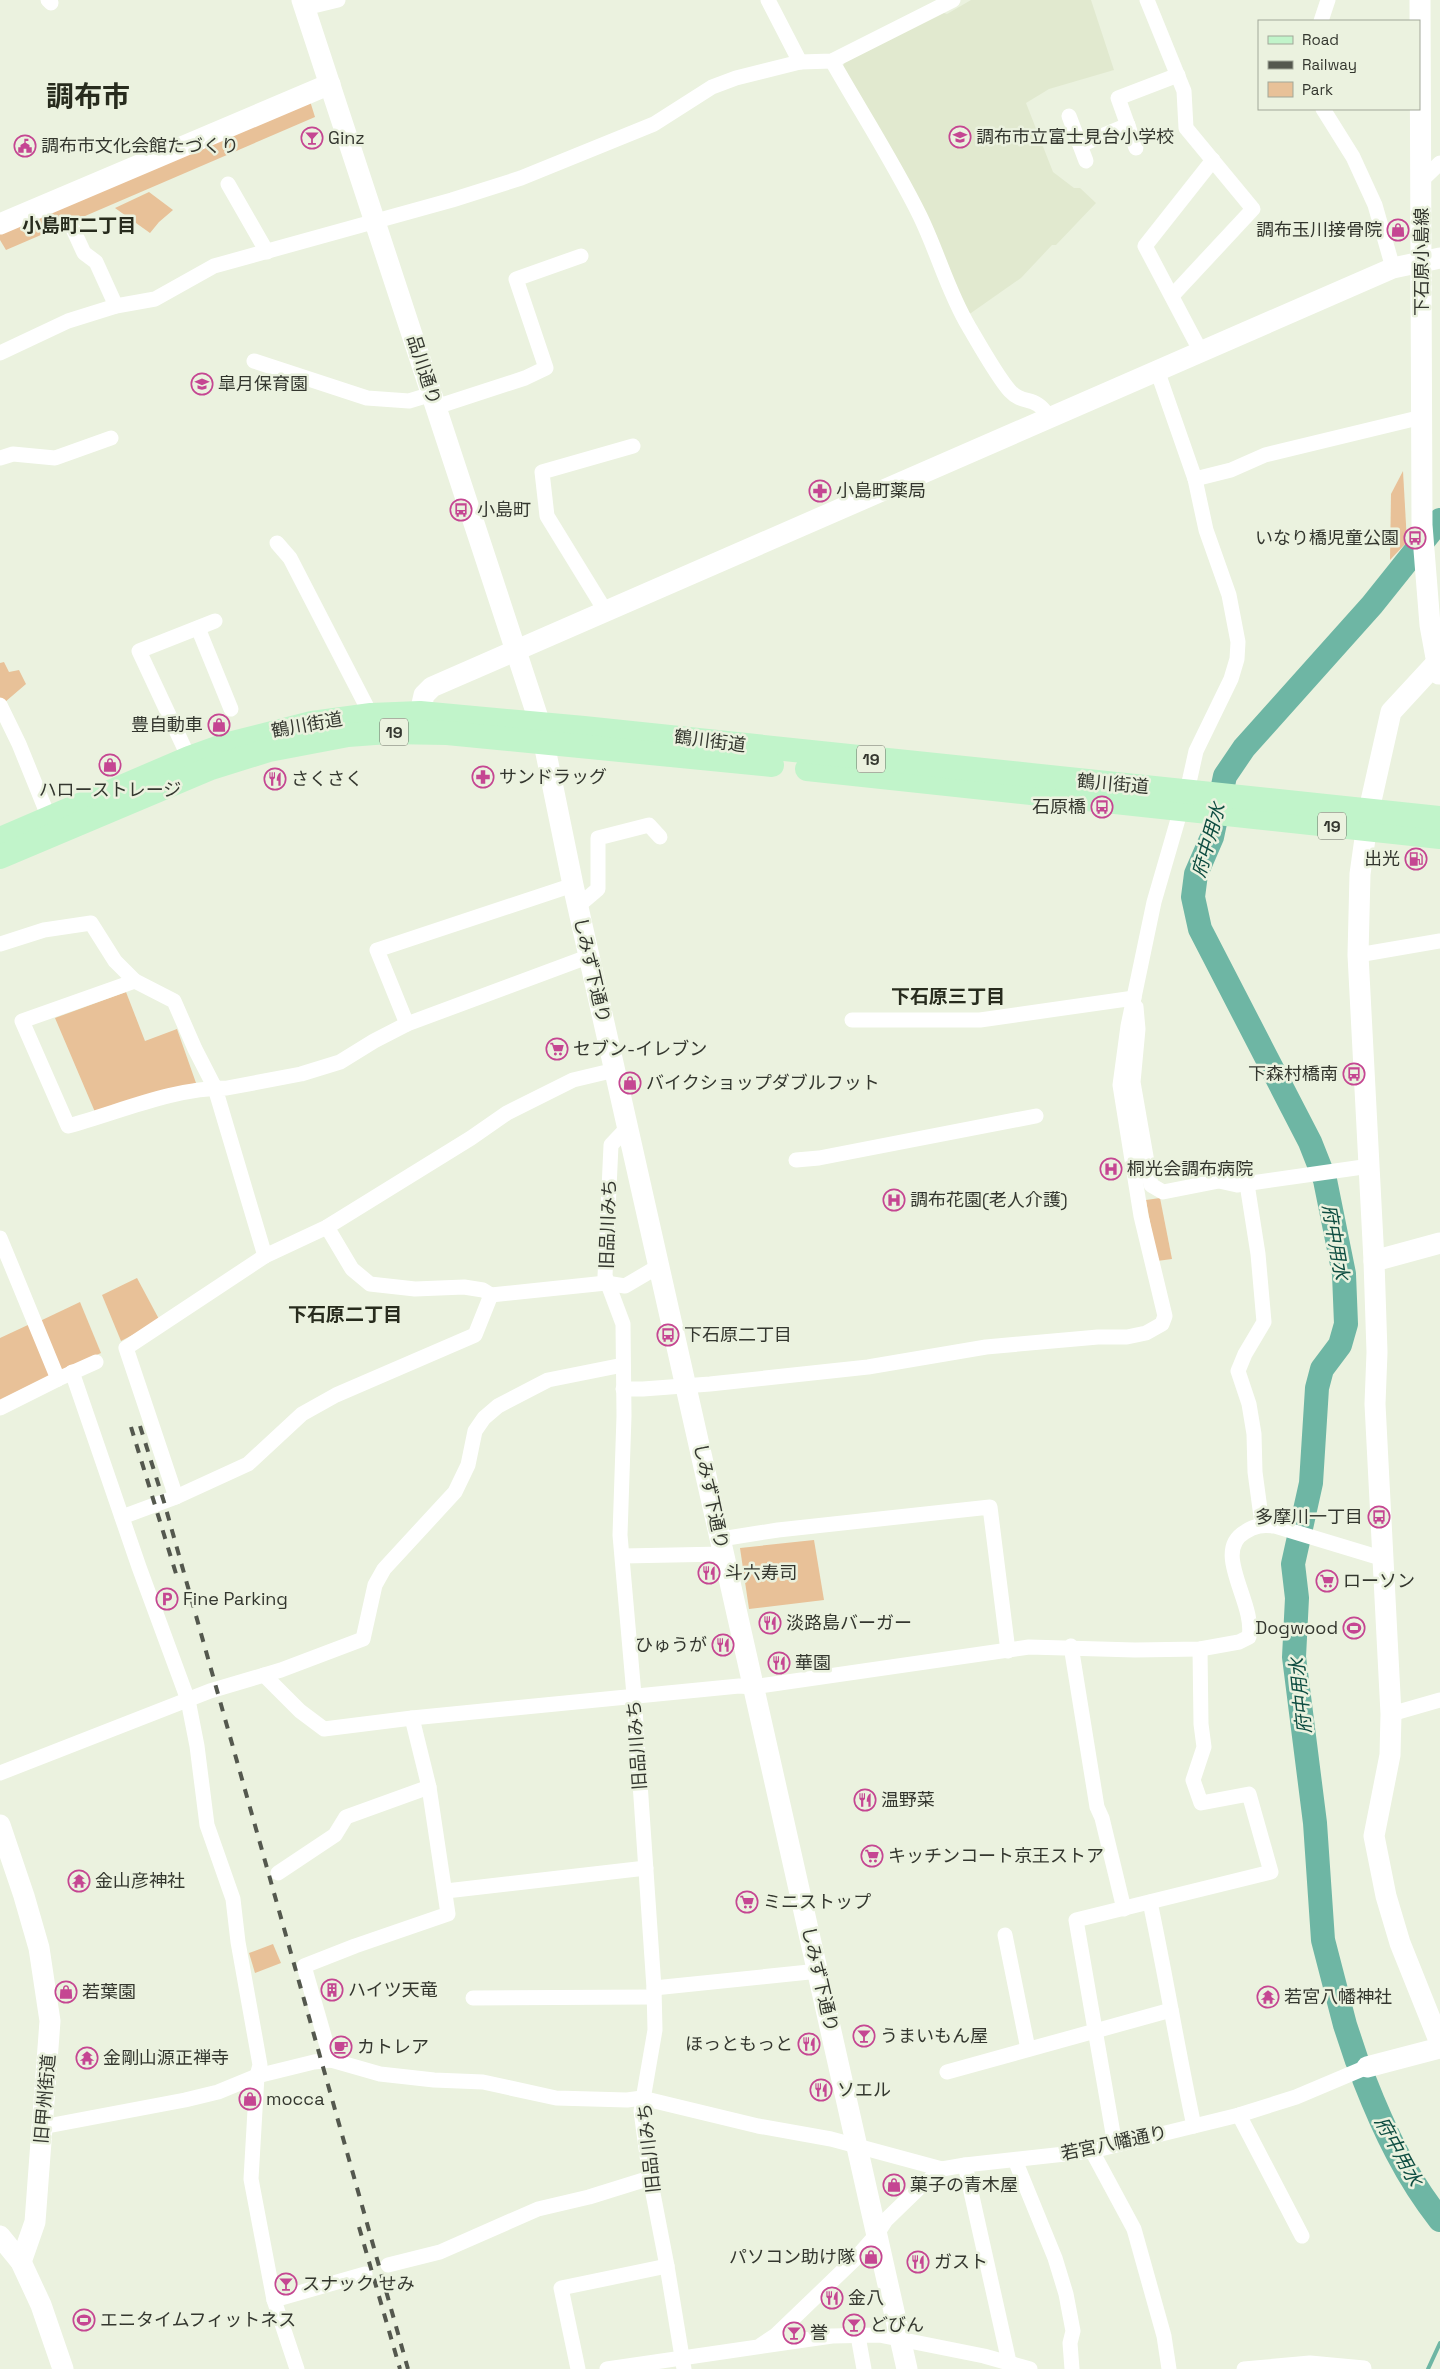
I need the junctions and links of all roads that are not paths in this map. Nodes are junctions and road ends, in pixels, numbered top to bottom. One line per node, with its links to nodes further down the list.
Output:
1 (338, 0): 7 (street)
2 (768, 0): 10 (street)
3 (953, 0): 9 (street)
4 (1147, 0): 11 (street)
5 (1328, 0): 8 (street)
6 (1420, 0): 21 (street, 下石原小島線)
7 (304, 4): 12 (street, 品川通り)
8 (1321, 20)
9 (832, 60): 10 (street); 37 (street)
10 (800, 62): 23 (street)
11 (1178, 75): 15 (street); 18 (street)
12 (330, 84): 23 (street, 品川通り); 24 (street)
13 (1324, 110): 29 (street)
14 (1069, 116): 16 (street)
15 (1128, 126): 16 (street); 17 (street)
16 (1080, 145): 19 (street)
17 (1136, 148)
18 (1213, 160): 30 (street); 30 (street)
19 (1086, 161)
20 (1440, 162): 21 (street)
21 (1422, 180): 28 (street, 下石原小島線)
22 (228, 184): 26 (street)
23 (375, 221): 26 (street); 36 (street, 品川通り)
24 (0, 224)
25 (73, 229): 31 (street)
26 (266, 252): 31 (street)
27 (581, 256): 36 (street)
28 (1431, 260): 29 (street); 38 (street, 下石原小島線)
29 (1393, 268): 32 (street)
30 (1172, 296): 32 (street)
31 (116, 306): 33 (street)
32 (1201, 352): 35 (street)
33 (0, 353)
34 (254, 361): 36 (street)
35 (1157, 370): 37 (street); 42 (street)
36 (434, 400): 47 (street, 品川通り)
37 (1049, 417): 44 (street)
38 (1422, 417): 42 (street); 48 (street, 下石原小島線)
39 (111, 438): 41 (street)
40 (633, 446): 44 (street)
41 (0, 458)
42 (1195, 479): 55 (street)
43 (276, 544): 52 (street)
44 (606, 612): 47 (street)
45 (216, 621): 46 (street)
46 (198, 628): 50 (street); 54 (street)
47 (516, 650): 51 (street); 53 (street, 品川通り)
48 (1439, 666): 58 (street)
49 (0, 705): 56 (street)
50 (232, 710)
51 (420, 713): 52 (main road, 鶴川街道 / 19); 53 (main road, 鶴川街道 / 19)
52 (371, 715): 54 (main road, 鶴川街道 / 19)
53 (542, 732): 55 (main road, 鶴川街道 / 19); 62 (main road, 鶴川街道 / 19); 63 (street, しみず下通り)
54 (189, 758): 56 (main road, 鶴川街道 / 19)
55 (1190, 801): 58 (main road, 鶴川街道 / 19); 70 (street)
56 (49, 818): 61 (main road, 鶴川街道 / 19)
57 (1440, 818): 58 (main road, 鶴川街道 / 19)
58 (1368, 820): 60 (main road, 鶴川街道 / 19); 67 (street)
59 (660, 837): 64 (street)
60 (1440, 837)
61 (0, 839)
62 (0, 857)
63 (573, 884): 64 (street, しみず下通り); 72 (street)
64 (578, 906): 68 (street, しみず下通り)
65 (1440, 940): 67 (street)
66 (0, 944): 69 (street)
67 (1358, 955): 78 (street)
68 (590, 956): 72 (street); 73 (street, しみず下通り)
69 (135, 980): 74 (street); 74 (street)
70 (1134, 998): 71 (street); 79 (street); 92 (street)
71 (852, 1020)
72 (407, 1024): 74 (street)
73 (615, 1070): 76 (street, しみず下通り); 80 (street)
74 (215, 1088): 83 (street)
75 (1036, 1116): 77 (street)
76 (628, 1127): 85 (street, しみず下通り); 86 (street, 旧品川みち)
77 (796, 1160)
78 (1370, 1166): 79 (street); 84 (street)
79 (1247, 1184): 97 (street)
80 (327, 1226): 83 (street); 87 (street)
81 (0, 1238): 91 (street)
82 (1440, 1244): 84 (street)
83 (265, 1256): 95 (street)
84 (1374, 1261): 100 (street)
85 (659, 1266): 86 (street); 92 (street, しみず下通り)
86 (606, 1283): 87 (street); 89 (street, 旧品川みち)
87 (491, 1294): 95 (street)
88 (96, 1362): 90 (street)
89 (623, 1365): 93 (street, 旧品川みち); 104 (street)
90 (72, 1372): 91 (street); 96 (street)
91 (58, 1379): 94 (street)
92 (687, 1386): 93 (street); 98 (street, しみず下通り)
93 (623, 1388): 99 (street, 旧品川みち)
94 (0, 1408)
95 (176, 1497): 96 (street)
96 (122, 1516): 107 (street)
97 (1262, 1524): 100 (street); 102 (street)
98 (722, 1546): 99 (street); 103 (street); 105 (street, しみず下通り)
99 (623, 1556): 106 (street, 旧品川みち)
100 (1384, 1559): 109 (street)
101 (1071, 1646): 102 (street); 103 (street); 118 (street)
102 (1200, 1649): 117 (street)
103 (1008, 1651): 105 (street)
104 (264, 1675): 107 (street); 110 (street)
105 (753, 1687): 106 (street); 120 (street, しみず下通り)
106 (634, 1695): 110 (street); 114 (street, 旧品川みち)
107 (188, 1700): 111 (street); 131 (street)
108 (1440, 1700): 109 (street)
109 (1391, 1714): 125 (street)
110 (412, 1718): 112 (street)
111 (0, 1773)
112 (429, 1787): 115 (street); 116 (street)
113 (0, 1825): 135 (street, 旧甲州街道)
114 (646, 1868): 116 (street); 121 (street, 旧品川みち)
115 (278, 1873)
116 (446, 1891): 128 (street)
117 (1150, 1902): 118 (street); 123 (street)
118 (1124, 1909): 124 (street)
119 (1005, 1935): 127 (street)
120 (819, 1971): 121 (street); 137 (street, しみず下通り)
121 (654, 1993): 122 (street); 132 (street, 旧品川みち)
122 (472, 1998)
123 (1170, 2010): 124 (street); 134 (street)
124 (1095, 2031): 127 (street); 136 (street)
125 (1440, 2043)
126 (1440, 2048): 129 (street)
127 (1028, 2049): 130 (street)
128 (331, 2060): 131 (street); 132 (street)
129 (1367, 2067): 133 (street, 若宮八幡通り)
130 (947, 2072)
131 (257, 2076): 135 (street); 150 (street)
132 (642, 2098): 137 (street); 142 (street, 旧品川みち)
133 (1239, 2115): 134 (street, 若宮八幡通り); 145 (street)
134 (1194, 2126): 136 (street, 若宮八幡通り)
135 (42, 2127): 146 (street, 旧甲州街道)
136 (1115, 2145): 138 (street, 若宮八幡通り)
137 (858, 2146): 141 (street); 143 (street, しみず下通り)
138 (1092, 2151): 139 (street, 若宮八幡通り); 165 (street)
139 (1015, 2160): 140 (street, 若宮八幡通り); 164 (street)
140 (965, 2165): 141 (street, 若宮八幡通り); 154 (street)
141 (942, 2169): 143 (street, 若宮八幡通り)
142 (650, 2178): 147 (street); 148 (street, 旧品川みち)
143 (877, 2234): 152 (street, しみず下通り); 153 (street, 若宮八幡通り)
144 (0, 2236): 146 (street)
145 (1302, 2236)
146 (22, 2262): 157 (street)
147 (388, 2265)
148 (667, 2266): 155 (street, 旧品川みち); 159 (street)
149 (365, 2274): 150 (street)
150 (274, 2300): 158 (street)
151 (858, 2336): 152 (street); 153 (street); 161 (street)
152 (901, 2340): 154 (street); 162 (street, しみず下通り)
153 (760, 2345): 155 (street)
154 (1009, 2362): 163 (street)
155 (683, 2364): 160 (street)
156 (1364, 2368): 166 (street)
157 (63, 2369)
158 (297, 2369)
159 (578, 2369)
160 (607, 2369)
161 (864, 2369)
162 (907, 2369)
163 (1030, 2369)
164 (1072, 2369)
165 (1169, 2369)
166 (1244, 2369)

